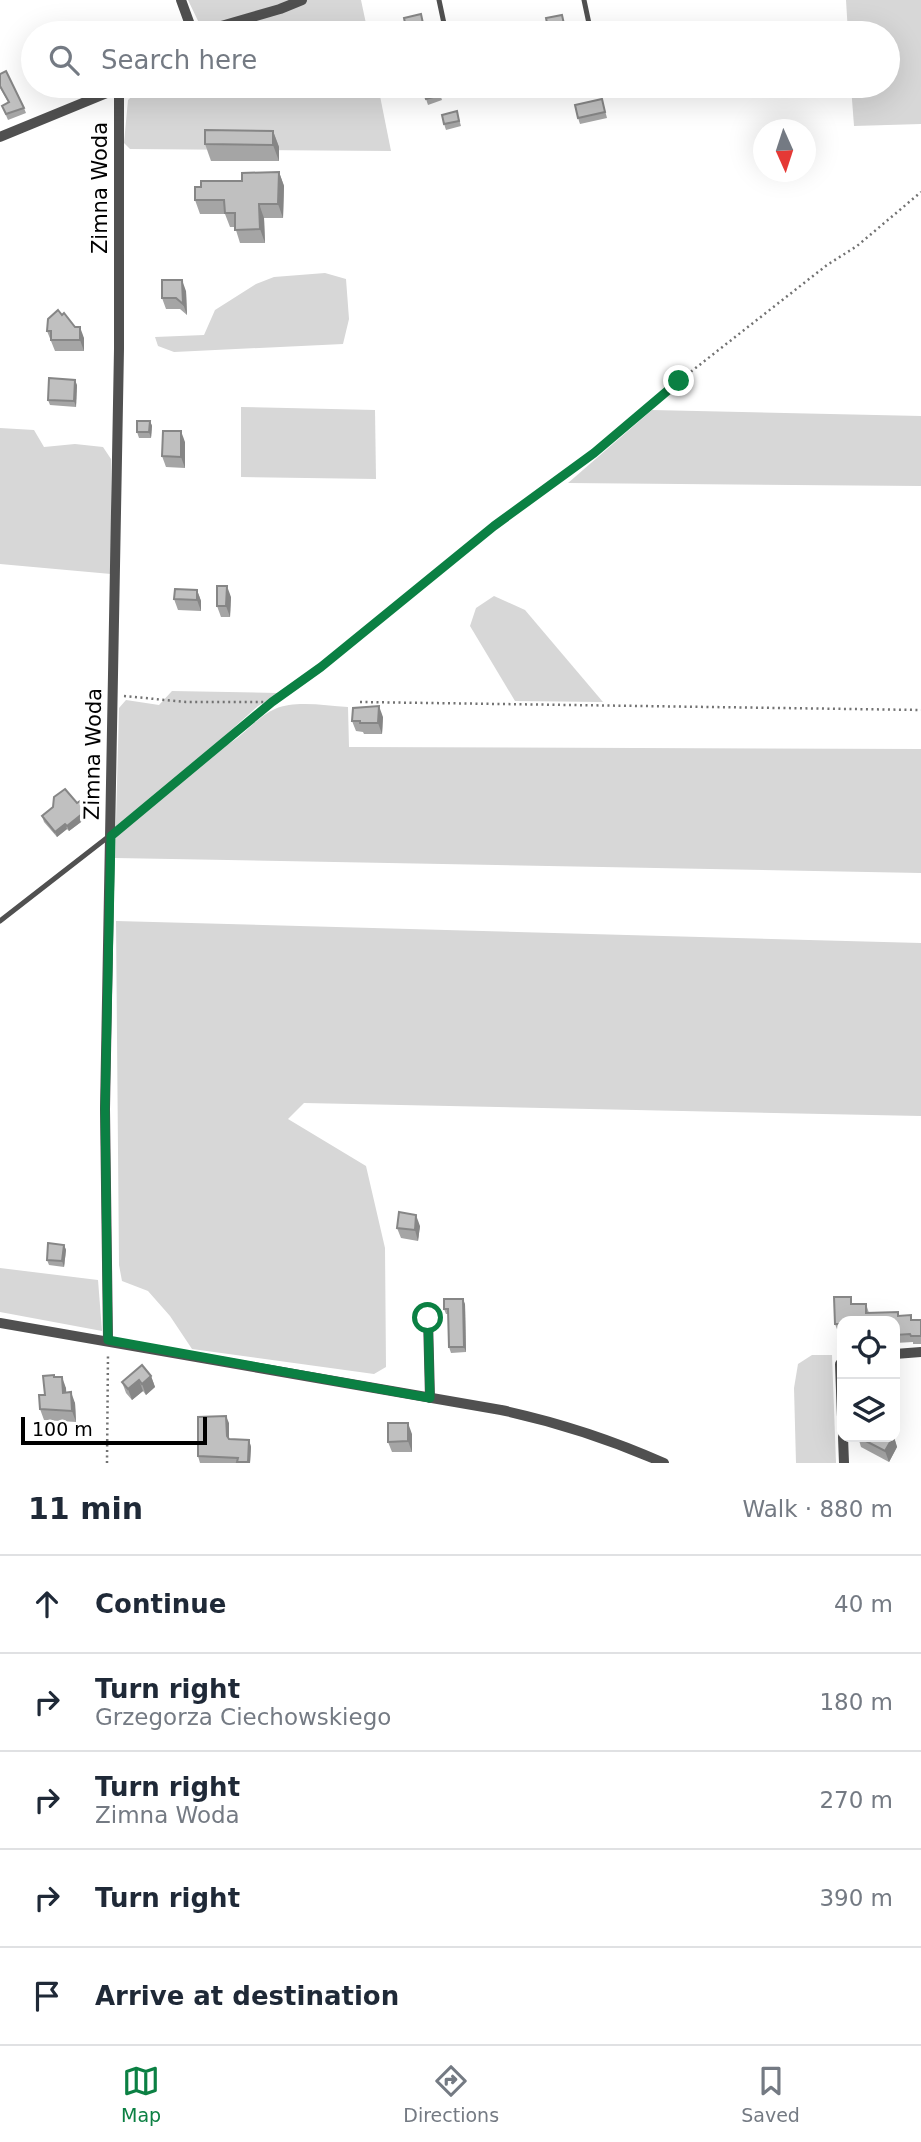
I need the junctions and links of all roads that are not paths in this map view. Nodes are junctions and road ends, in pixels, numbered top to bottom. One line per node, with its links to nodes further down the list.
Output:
1 (181, 0): 5 (street)
2 (302, 0): 6 (street)
3 (439, 0): 7 (lane)
4 (584, 0): 8 (lane)
5 (190, 21)
6 (238, 21)
7 (443, 21)
8 (588, 21)
9 (94, 98): 11 (street)
10 (121, 98): 12 (street, Zimna Woda)
11 (0, 137)
12 (111, 836): 13 (lane); 16 (street, Zimna Woda)
13 (0, 921)
14 (428, 1318): 19 (street)
15 (0, 1323): 16 (street)
16 (108, 1340): 19 (street)
17 (921, 1352): 18 (street)
18 (900, 1354)
19 (430, 1398): 21 (street)
20 (843, 1442): 22 (street)
21 (664, 1463)
22 (844, 1463)

